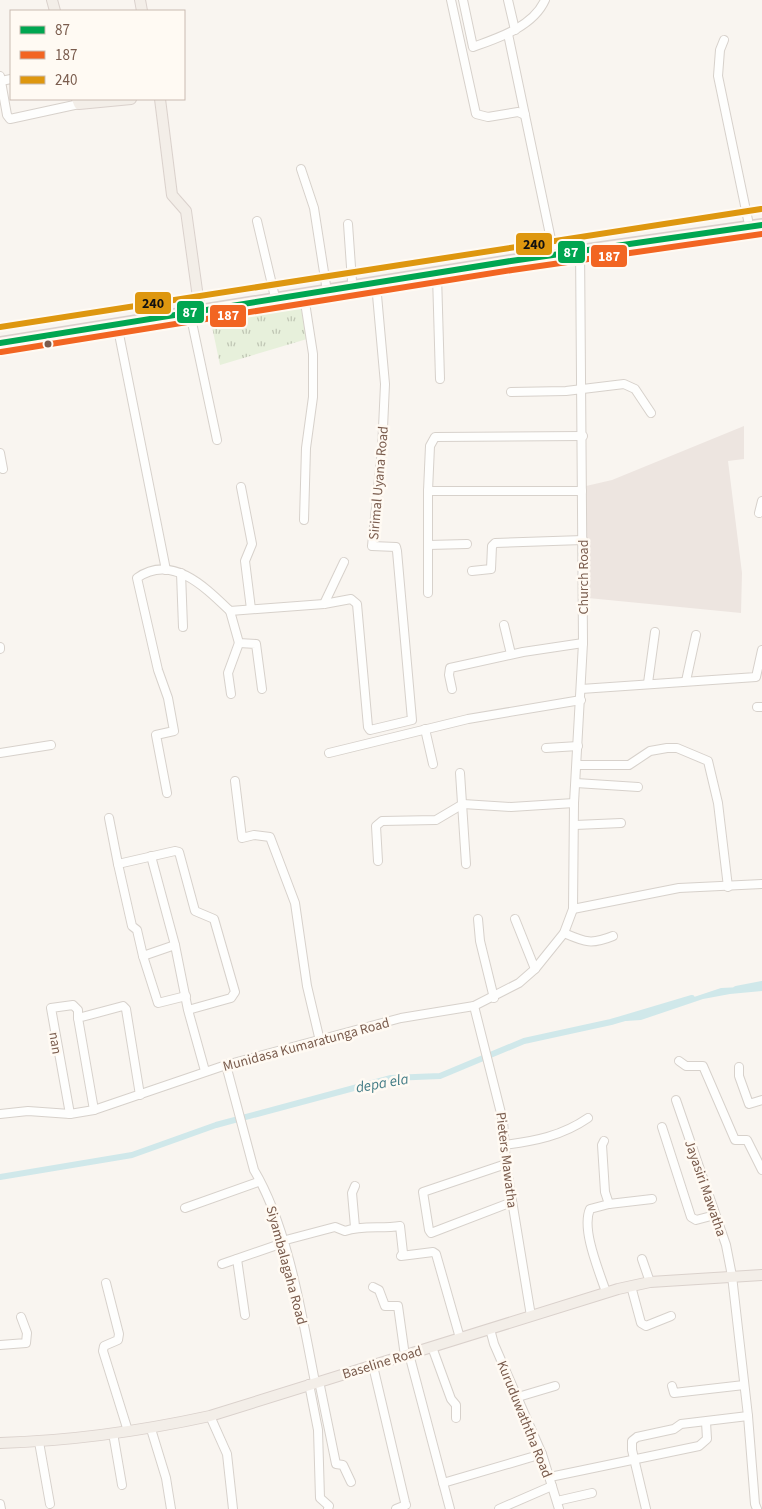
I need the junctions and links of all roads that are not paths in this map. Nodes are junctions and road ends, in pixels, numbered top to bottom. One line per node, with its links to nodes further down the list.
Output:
1 (451, 0): 11 (street)
2 (463, 0): 5 (street)
3 (508, 0): 5 (street)
4 (545, 0): 5 (street)
5 (512, 32): 11 (street)
6 (724, 40): 14 (street)
7 (0, 78): 10 (street)
8 (113, 100): 10 (main road)
9 (160, 100): 26 (main road)
10 (78, 102)
11 (525, 115): 19 (street)
12 (301, 169): 23 (street)
13 (762, 218): 14 (highway)
14 (748, 220): 18 (highway)
15 (257, 221): 24 (street)
16 (348, 224): 21 (street)
17 (762, 224): 18 (highway)
18 (580, 248): 19 (highway); 20 (highway); 31 (street, Church Road)
19 (553, 250): 21 (highway)
20 (437, 275): 22 (highway); 30 (street)
21 (352, 281): 23 (highway)
22 (376, 284): 25 (highway); 52 (street, Sirimal Uyana Road)
23 (326, 285): 24 (highway)
24 (274, 293): 26 (highway)
25 (304, 296): 26 (highway); 43 (street)
26 (196, 310): 27 (highway); 28 (highway); 35 (street)
27 (117, 324): 29 (highway); 48 (street)
28 (0, 336)
29 (0, 343)
30 (440, 379)
31 (582, 388): 32 (street); 33 (street); 34 (street, Church Road)
32 (512, 392)
33 (651, 413)
34 (583, 436): 39 (street); 40 (street, Church Road)
35 (217, 440)
36 (0, 453): 37 (street)
37 (3, 469)
38 (241, 487): 53 (street)
39 (428, 491): 40 (street); 46 (street)
40 (582, 491): 44 (street, Church Road)
41 (762, 501): 42 (street)
42 (759, 513)
43 (304, 520)
44 (583, 540): 49 (street); 60 (street, Church Road)
45 (467, 544): 46 (street)
46 (428, 545): 51 (street)
47 (344, 562): 52 (street)
48 (166, 570): 50 (street); 83 (street)
49 (472, 571)
50 (181, 573): 54 (street); 56 (street)
51 (428, 593)
52 (324, 604): 53 (street)
53 (251, 609): 54 (street)
54 (230, 611): 59 (street)
55 (504, 625): 62 (street)
56 (183, 626)
57 (655, 632): 65 (street)
58 (696, 635): 64 (street)
59 (239, 642): 66 (street); 69 (street)
60 (583, 643): 62 (street); 67 (street, Church Road)
61 (762, 650): 63 (street)
62 (511, 654): 68 (street)
63 (759, 677): 64 (street)
64 (686, 681): 65 (street)
65 (648, 683): 67 (street)
66 (262, 689)
67 (581, 689): 70 (street, Church Road)
68 (452, 690)
69 (231, 694)
70 (581, 700): 71 (street); 73 (street, Church Road)
71 (425, 729): 76 (street); 77 (street)
72 (51, 745): 75 (street)
73 (578, 746): 74 (street); 78 (street, Church Road)
74 (546, 748)
75 (0, 753)
76 (329, 753)
77 (433, 764)
78 (577, 765): 81 (street, Church Road); 94 (street)
79 (460, 773): 85 (street)
80 (235, 781): 108 (street)
81 (576, 783): 82 (street); 84 (street, Church Road)
82 (638, 787)
83 (167, 793)
84 (574, 802): 85 (street); 88 (street, Church Road)
85 (463, 804): 90 (street); 92 (street)
86 (110, 818): 91 (street)
87 (621, 823): 88 (street)
88 (575, 825): 95 (street, Church Road)
89 (151, 856): 91 (street); 100 (street); 106 (street)
90 (378, 861)
91 (118, 864): 101 (street)
92 (466, 864)
93 (762, 884): 94 (street)
94 (728, 887): 95 (street)
95 (573, 909): 98 (street, Munidasa Kumaratunga Road)
96 (478, 919): 104 (street)
97 (515, 919): 102 (street)
98 (564, 934): 99 (street); 102 (street, Munidasa Kumaratunga Road)
99 (614, 936)
100 (175, 945): 101 (street); 103 (street)
101 (144, 956): 103 (street)
102 (535, 970): 104 (street, Munidasa Kumaratunga Road)
103 (186, 996): 106 (street)
104 (494, 998): 105 (street, Munidasa Kumaratunga Road)
105 (474, 1006): 108 (street, Munidasa Kumaratunga Road); 122 (street, Pieters Mawatha)
106 (188, 1010): 112 (street)
107 (78, 1018): 113 (street); 116 (street); 118 (street, nan)
108 (320, 1041): 110 (street, Munidasa Kumaratunga Road)
109 (678, 1061): 124 (street)
110 (226, 1065): 112 (street, Munidasa Kumaratunga Road); 125 (street, Siyambalagaha Road)
111 (739, 1068): 115 (street)
112 (205, 1071): 113 (street, Munidasa Kumaratunga Road)
113 (140, 1095): 116 (street, Munidasa Kumaratunga Road)
114 (676, 1100): 131 (street, Jayasiri Mawatha)
115 (762, 1100)
116 (94, 1110): 118 (street, Munidasa Kumaratunga Road)
117 (0, 1114): 118 (street, Munidasa Kumaratunga Road)
118 (70, 1114)
119 (588, 1118): 122 (street)
120 (662, 1127): 131 (street)
121 (604, 1141): 129 (street)
122 (504, 1145): 123 (street, Pieters Mawatha)
123 (506, 1164): 128 (street, Pieters Mawatha); 128 (street)
124 (762, 1170)
125 (258, 1182): 130 (street); 133 (street, Siyambalagaha Road)
126 (355, 1186): 132 (street)
127 (652, 1199): 129 (street)
128 (512, 1202): 145 (street, Pieters Mawatha)
129 (609, 1204): 143 (street)
130 (185, 1208)
131 (715, 1214): 138 (street, Jayasiri Mawatha)
132 (355, 1227): 133 (street); 149 (street)
133 (282, 1242): 134 (street); 154 (street, Siyambalagaha Road)
134 (237, 1259): 136 (street); 144 (street)
135 (642, 1259): 139 (street)
136 (222, 1264)
137 (762, 1275): 138 (main road, Baseline Road)
138 (732, 1276): 139 (main road, Baseline Road); 157 (street, Jayasiri Mawatha)
139 (650, 1282): 141 (main road, Baseline Road)
140 (106, 1284): 164 (street)
141 (631, 1286): 143 (main road, Baseline Road); 146 (street)
142 (373, 1287): 152 (street)
143 (606, 1292): 145 (main road, Baseline Road)
144 (245, 1315)
145 (531, 1316): 148 (main road, Baseline Road)
146 (671, 1316)
147 (21, 1317): 150 (street)
148 (490, 1329): 149 (main road, Baseline Road); 158 (street, Kuruduwaththa Road)
149 (460, 1338): 151 (main road, Baseline Road)
150 (0, 1345)
151 (432, 1347): 152 (main road, Baseline Road); 161 (street)
152 (407, 1355): 153 (main road, Baseline Road); 172 (street)
153 (373, 1366): 154 (main road, Baseline Road); 183 (street)
154 (314, 1383): 159 (main road, Baseline Road); 171 (street); 182 (street)
155 (556, 1386): 158 (street)
156 (672, 1386): 157 (street)
157 (744, 1386): 160 (street, Jayasiri Mawatha)
158 (518, 1398): 168 (street, Kuruduwaththa Road)
159 (210, 1416): 163 (main road, Baseline Road); 181 (street)
160 (748, 1416): 162 (street); 187 (street, Jayasiri Mawatha)
161 (456, 1418)
162 (706, 1422): 169 (street); 169 (street)
163 (151, 1429): 164 (main road, Baseline Road); 180 (street)
164 (128, 1431): 165 (main road, Baseline Road)
165 (113, 1433): 167 (main road, Baseline Road); 173 (street)
166 (0, 1442): 167 (main road, Baseline Road)
167 (39, 1442): 177 (street)
168 (542, 1454): 170 (street, Kuruduwaththa Road); 172 (street)
169 (634, 1459): 170 (street); 186 (street)
170 (550, 1477): 174 (street, Kuruduwaththa Road)
171 (351, 1482)
172 (443, 1483): 184 (street)
173 (122, 1484)
174 (552, 1486): 178 (street, Kuruduwaththa Road); 185 (street)
175 (592, 1493): 178 (street)
176 (0, 1504): 179 (street)
177 (50, 1504)
178 (558, 1505)
179 (1, 1509)
180 (171, 1509)
181 (233, 1509)
182 (328, 1509)
183 (396, 1509)
184 (450, 1509)
185 (499, 1509)
186 (646, 1509)
187 (757, 1509)

